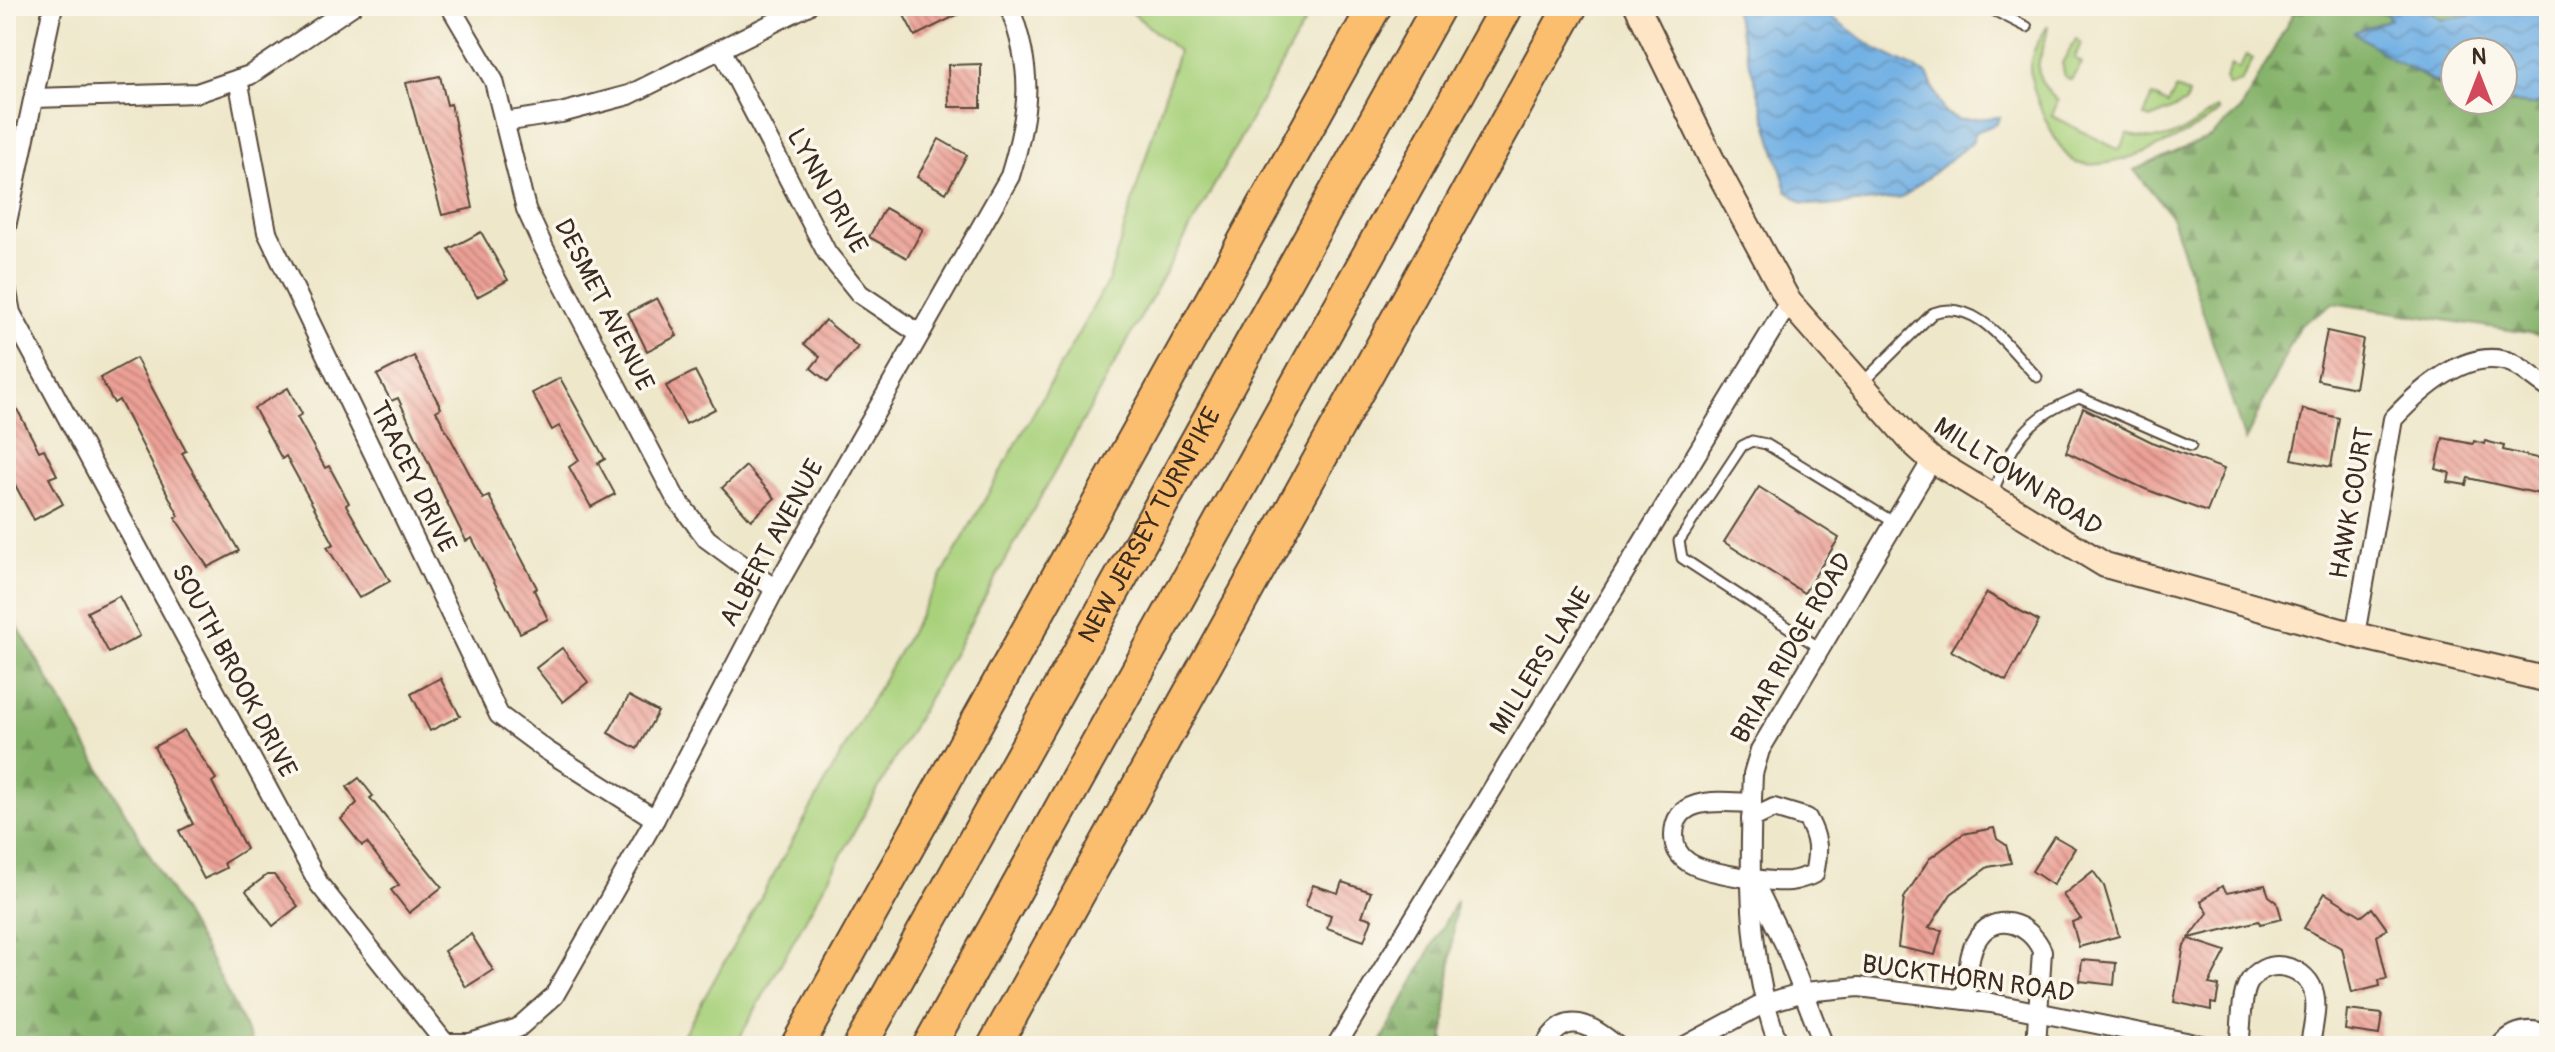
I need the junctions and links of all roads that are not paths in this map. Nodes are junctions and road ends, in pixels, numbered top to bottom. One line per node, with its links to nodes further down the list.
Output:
1 (53, 6): 15 (street)
2 (352, 6): 14 (street)
3 (450, 6): 16 (street, DESMET AVENUE)
4 (807, 6): 13 (street)
5 (1009, 6): 20 (street, ALBERT AVENUE)
6 (1375, 6): 41 (highway)
7 (1439, 6): 42 (highway, NEW JERSEY TURNPIKE)
8 (1507, 6): 43 (highway)
9 (1571, 6): 44 (highway)
10 (1985, 6): 12 (lane)
11 (1642, 17): 19 (street, MILLTOWN ROAD)
12 (2027, 27)
13 (721, 49): 16 (street); 20 (street, LYNN DRIVE)
14 (238, 79): 15 (street); 33 (street, TRACEY DRIVE)
15 (34, 98): 17 (street)
16 (504, 122): 28 (street, DESMET AVENUE)
17 (6, 227)
18 (6, 287): 40 (street, SOUTH BROOK DRIVE)
19 (1789, 302): 22 (street, MILLTOWN ROAD); 45 (street, MILLERS LANE)
20 (918, 333): 28 (street, ALBERT AVENUE)
21 (2037, 377): 22 (lane)
22 (1861, 384): 25 (street, MILLTOWN ROAD)
23 (2549, 388): 29 (street, HAWK COURT)
24 (2191, 446): 26 (lane)
25 (1932, 460): 26 (street, MILLTOWN ROAD); 27 (street, BRIAR RIDGE ROAD)
26 (1991, 496): 29 (street, MILLTOWN ROAD)
27 (1895, 523): 30 (street, BRIAR RIDGE ROAD); 30 (lane)
28 (775, 589): 33 (street, ALBERT AVENUE)
29 (2355, 635): 31 (street, MILLTOWN ROAD)
30 (1820, 648): 32 (street, BRIAR RIDGE ROAD)
31 (2549, 680)
32 (1751, 811): 34 (street, BRIAR RIDGE ROAD); 34 (street); 34 (street)
33 (655, 819): 40 (street, ALBERT AVENUE)
34 (1752, 878): 35 (street, BRIAR RIDGE ROAD); 37 (street, BRIAR RIDGE ROAD)
35 (1804, 992): 36 (street, BUCKTHORN ROAD); 37 (street, BUCKTHORN ROAD); 50 (street, BRIAR RIDGE ROAD)
36 (1966, 1000): 38 (street, BUCKTHORN ROAD); 38 (street)
37 (1763, 1004): 48 (street, BUCKTHORN ROAD); 49 (street, BRIAR RIDGE ROAD)
38 (2038, 1013): 51 (street); 52 (street, BUCKTHORN ROAD)
39 (2549, 1035): 55 (street)
40 (460, 1045)
41 (797, 1046)
42 (860, 1046)
43 (929, 1046)
44 (994, 1046)
45 (1336, 1046)
46 (1545, 1046): 47 (street)
47 (1617, 1046)
48 (1685, 1046)
49 (1779, 1046)
50 (1824, 1046)
51 (2036, 1046)
52 (2206, 1046)
53 (2239, 1046): 54 (street)
54 (2310, 1046)
55 (2500, 1046)

